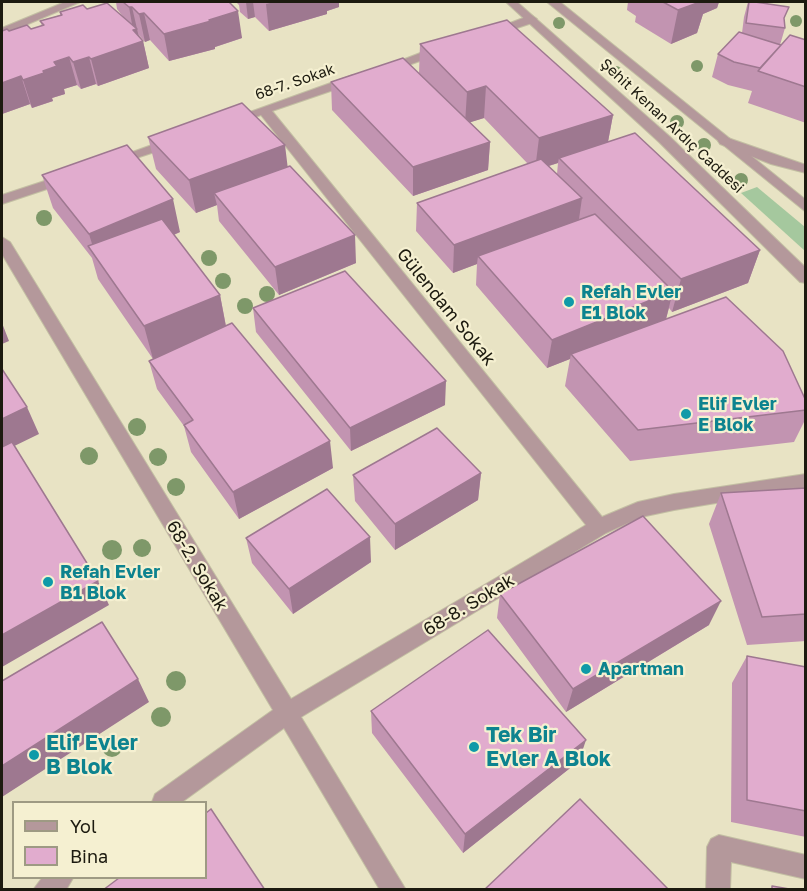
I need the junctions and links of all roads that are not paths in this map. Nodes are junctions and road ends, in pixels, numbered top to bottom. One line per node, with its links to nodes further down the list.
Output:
1 (74, 2): 4 (street)
2 (512, 2): 5 (street, Şehit Kenan Ardıç Caddesi)
3 (558, 2): 12 (street, Şehit Kenan Ardıç Caddesi)
4 (58, 4): 6 (street)
5 (531, 18): 7 (street); 19 (street, Şehit Kenan Ardıç Caddesi)
6 (2, 32)
7 (475, 38)
8 (453, 45): 9 (street, 68-7. Sokak)
9 (264, 110): 10 (street, 68-7. Sokak); 21 (street, Gülendam Sokak)
10 (220, 125)
11 (187, 136): 13 (street)
12 (725, 141): 14 (street); 17 (street, Şehit Kenan Ardıç Caddesi)
13 (100, 166)
14 (806, 169)
15 (78, 174): 16 (street)
16 (2, 200)
17 (806, 208)
18 (2, 242): 22 (street, 68-2. Sokak)
19 (806, 278)
20 (806, 481): 21 (street, 68-8. Sokak)
21 (598, 527): 22 (street, 68-8. Sokak)
22 (286, 714): 23 (street, 68-8. Sokak); 27 (street, 68-2. Sokak)
23 (164, 801)
24 (806, 867): 28 (street)
25 (60, 879): 26 (street)
26 (45, 890)
27 (394, 890)
28 (718, 890)

